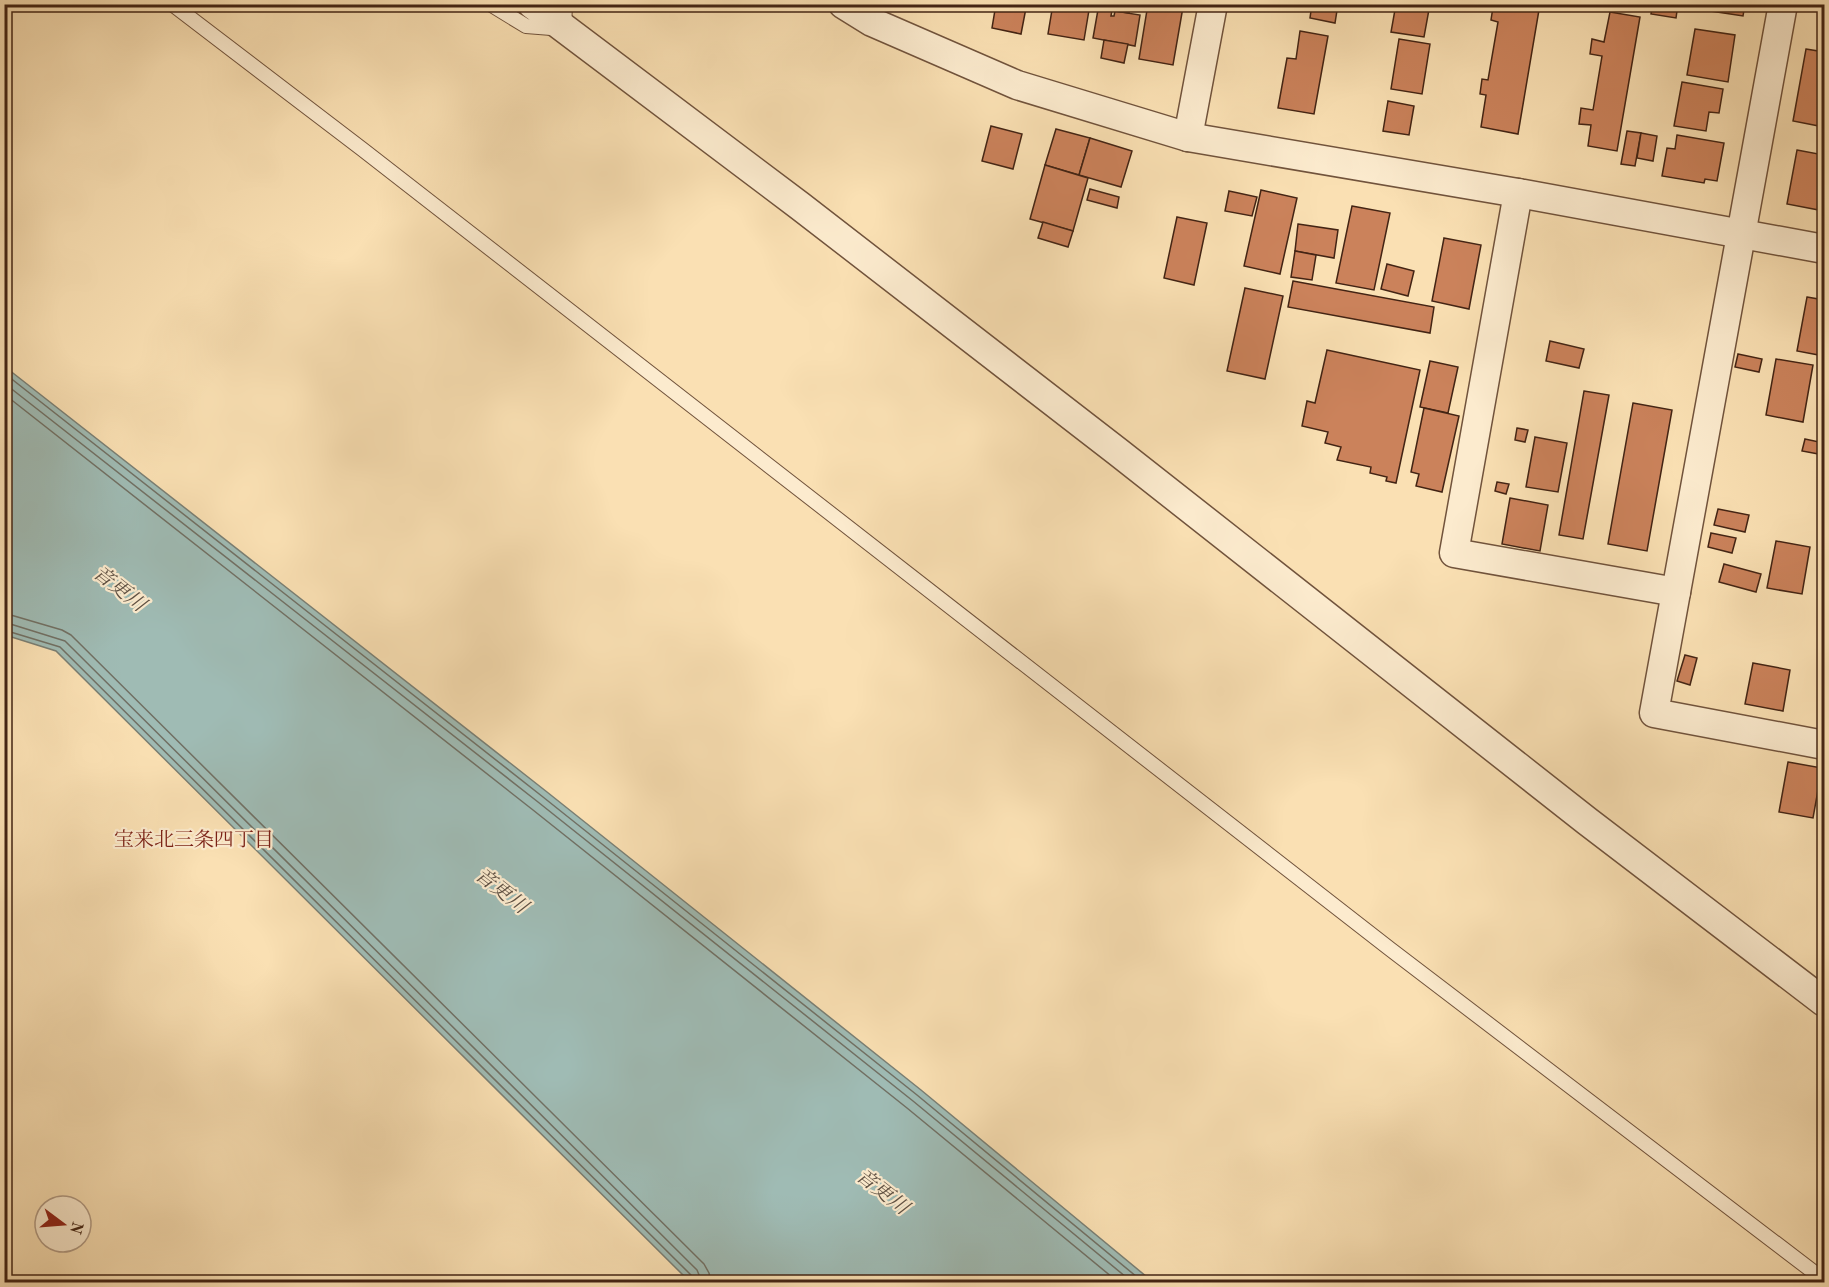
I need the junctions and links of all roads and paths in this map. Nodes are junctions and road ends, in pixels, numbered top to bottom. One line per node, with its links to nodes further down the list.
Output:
1 (172, 4): 15 (lane)
2 (490, 4): 7 (lane)
3 (532, 4): 7 (street)
4 (843, 4): 8 (street)
5 (1213, 4): 8 (street)
6 (1783, 4): 10 (street)
7 (564, 17): 14 (street)
8 (1188, 137): 9 (street)
9 (1518, 193): 10 (street); 12 (street)
10 (1742, 235): 11 (street); 12 (street)
11 (1824, 249)
12 (1676, 592): 13 (street)
13 (1824, 745)
14 (1824, 1002)
15 (1824, 1280)

